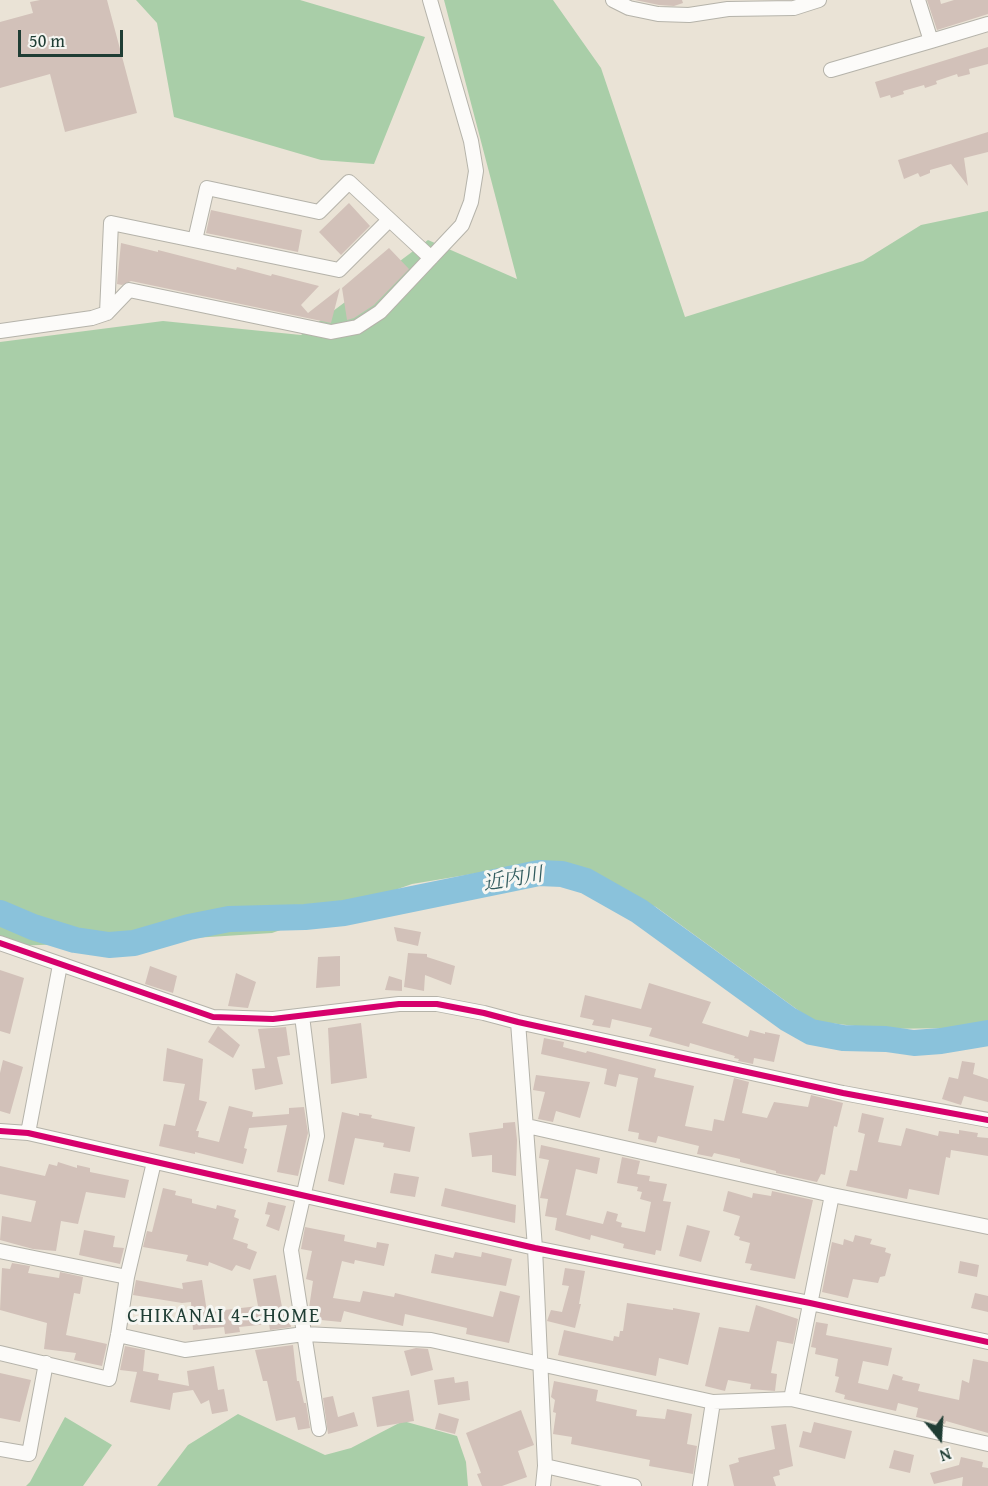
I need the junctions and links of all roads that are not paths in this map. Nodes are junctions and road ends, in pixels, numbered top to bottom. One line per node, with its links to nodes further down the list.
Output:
1 (430, 0): 11 (street)
2 (613, 0): 5 (street)
3 (819, 0): 5 (street)
4 (918, 0): 7 (street)
5 (793, 4)
6 (988, 24): 7 (street)
7 (931, 41): 8 (street)
8 (831, 70)
9 (389, 220): 10 (street); 10 (street); 11 (street)
10 (195, 240): 12 (street)
11 (430, 258): 12 (street)
12 (107, 313): 13 (street)
13 (0, 331)
14 (0, 944): 15 (street)
15 (60, 965): 16 (street); 21 (street)
16 (302, 1016): 17 (street); 24 (street)
17 (518, 1022): 18 (street); 19 (street)
18 (988, 1120)
19 (526, 1126): 23 (street); 26 (street)
20 (0, 1131): 21 (street)
21 (28, 1133): 22 (street)
22 (154, 1162): 24 (street); 28 (street)
23 (832, 1195): 25 (street); 29 (street)
24 (304, 1196): 26 (street); 30 (street)
25 (988, 1227)
26 (535, 1248): 29 (street); 35 (street)
27 (0, 1251): 28 (street)
28 (127, 1277): 31 (street)
29 (810, 1303): 32 (street); 36 (street)
30 (304, 1334): 31 (street); 35 (street); 38 (street)
31 (118, 1335): 34 (street)
32 (988, 1342)
33 (0, 1353): 34 (street)
34 (46, 1363): 40 (street)
35 (540, 1363): 37 (street); 41 (street)
36 (791, 1399): 37 (street); 39 (street)
37 (713, 1402): 44 (street)
38 (319, 1429)
39 (988, 1444)
40 (0, 1449)
41 (545, 1466): 42 (street); 43 (street)
42 (543, 1486)
43 (634, 1486)
44 (700, 1486)

